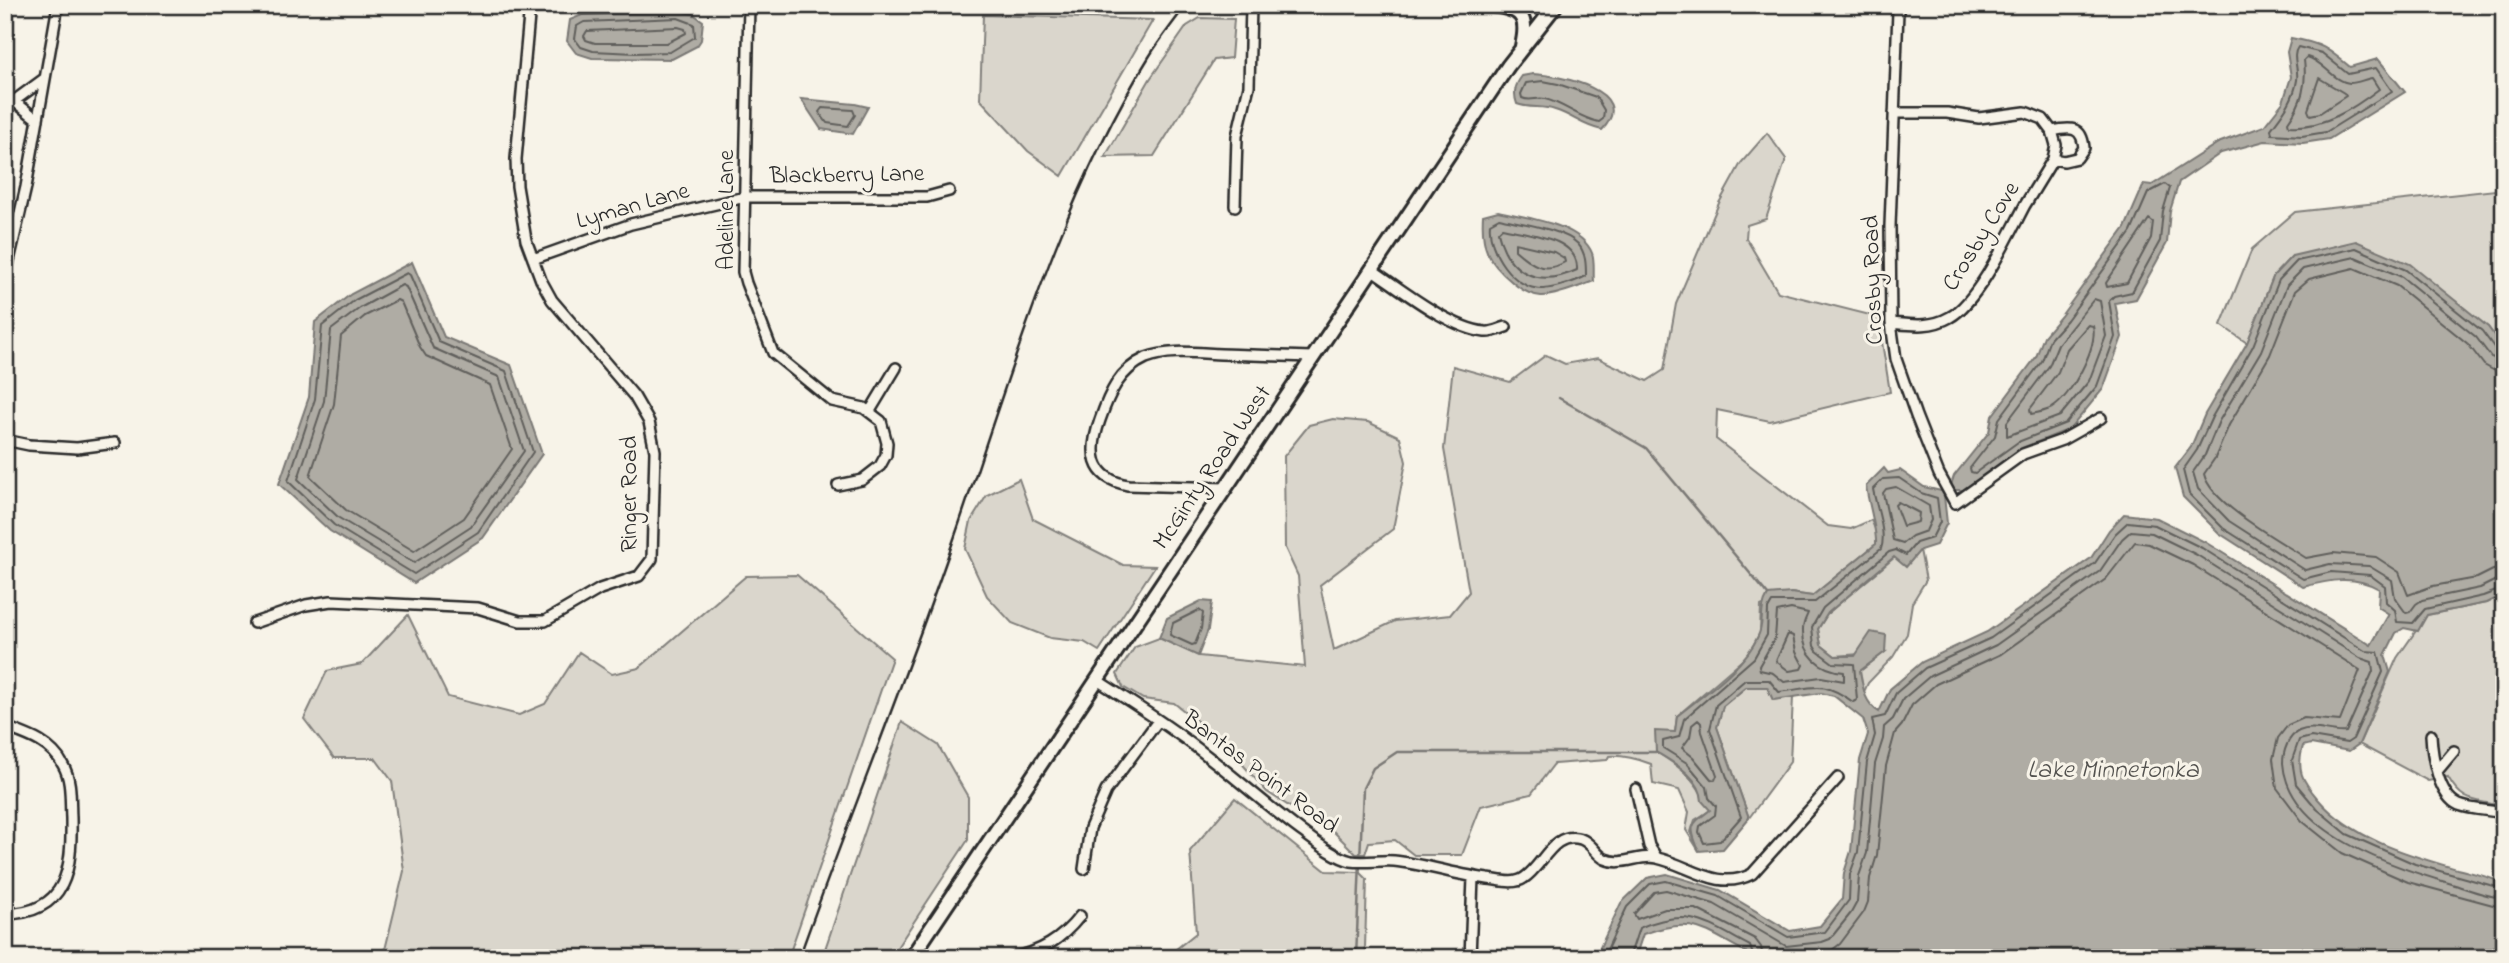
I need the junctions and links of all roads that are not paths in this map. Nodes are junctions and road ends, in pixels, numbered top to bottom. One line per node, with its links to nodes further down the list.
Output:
1 (58, 5): 9 (street)
2 (530, 5): 18 (street, Ringer Road)
3 (749, 5): 16 (street, Adeline Lane)
4 (1251, 5): 17 (street)
5 (1493, 5): 8 (main road)
6 (1556, 5): 8 (main road, McGinty Road West)
7 (1888, 5): 11 (street, Crosby Road)
8 (1520, 51): 19 (main road, McGinty Road West)
9 (44, 79): 10 (street); 12 (street)
10 (10, 101): 12 (street)
11 (1894, 113): 13 (street); 21 (street, Crosby Road)
12 (38, 121): 20 (street)
13 (2052, 131): 14 (street); 14 (street)
14 (2053, 159): 21 (street, Crosby Cove)
15 (949, 191): 16 (street, Blackberry Lane)
16 (745, 197): 18 (street, Lyman Lane); 25 (street, Adeline Lane)
17 (1235, 206)
18 (533, 258): 31 (street, Ringer Road)
19 (1371, 269): 22 (street); 23 (main road, McGinty Road West)
20 (5, 278)
21 (1891, 323): 26 (street, Crosby Road)
22 (1506, 327)
23 (1312, 357): 30 (main road, McGinty Road West); 30 (street)
24 (896, 368): 25 (street)
25 (870, 411): 29 (street)
26 (2101, 418)
27 (5, 440): 28 (street)
28 (115, 443)
29 (838, 485)
30 (1225, 488): 32 (main road, McGinty Road West)
31 (254, 623)
32 (1097, 680): 33 (street, Bantas Point Road); 46 (main road, McGinty Road West)
33 (1158, 721): 42 (street); 43 (street, Bantas Point Road)
34 (5, 727): 44 (street)
35 (2431, 735): 37 (street)
36 (2454, 751): 37 (street)
37 (2438, 770): 40 (street)
38 (1838, 778): 41 (street, Bantas Point Road)
39 (1636, 789): 41 (street)
40 (2504, 813)
41 (1657, 858): 43 (street, Bantas Point Road)
42 (1084, 869)
43 (1473, 877): 48 (street)
44 (5, 914)
45 (1080, 916): 47 (street)
46 (911, 958)
47 (1011, 958)
48 (1470, 958)

